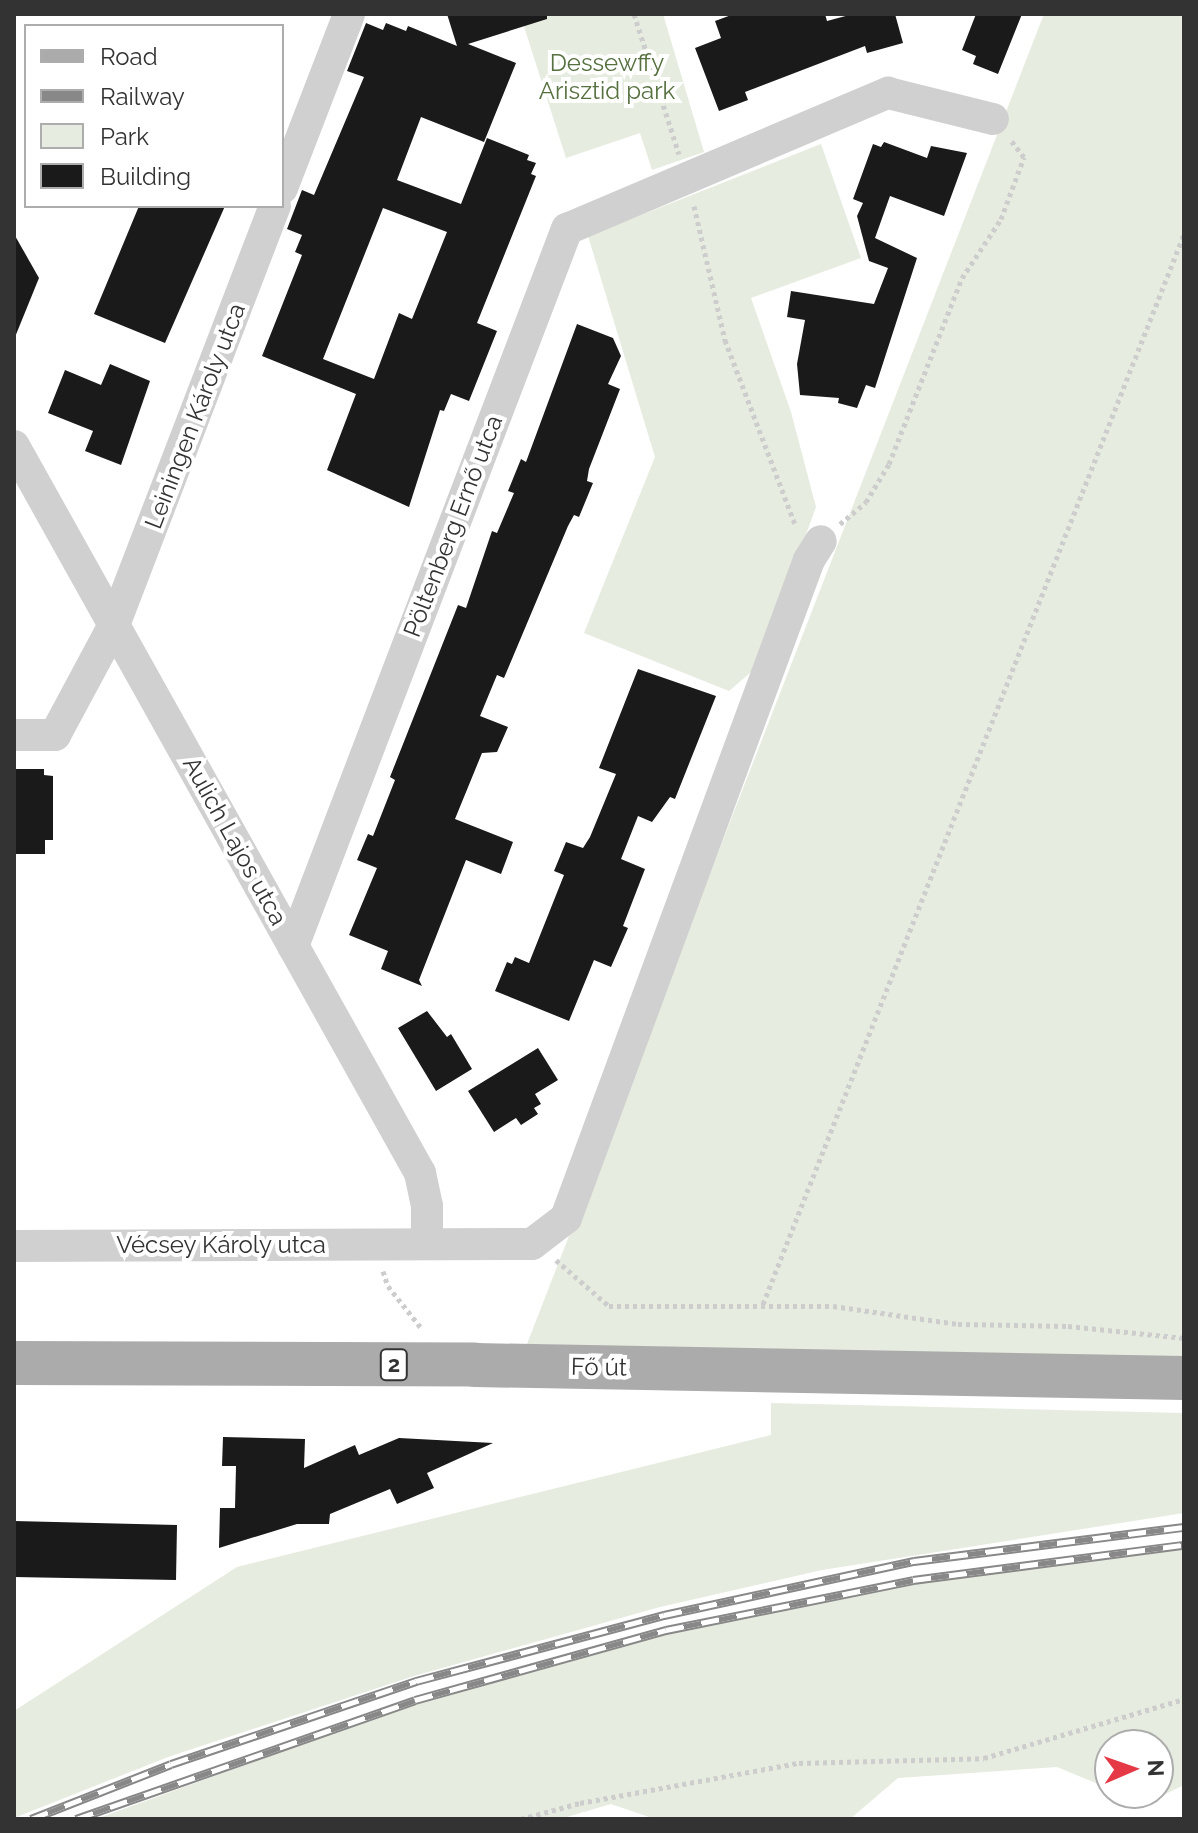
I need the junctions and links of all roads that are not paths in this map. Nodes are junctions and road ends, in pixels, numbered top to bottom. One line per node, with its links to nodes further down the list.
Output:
1 (349, 14): 3 (street)
2 (993, 119): 9 (street, Pöltenberg Ernő utca)
3 (284, 183)
4 (274, 208): 7 (street, Leiningen Károly utca)
5 (14, 446): 7 (street, Aulich Lajos utca)
6 (815, 550): 10 (street, Vécsey Károly utca)
7 (114, 625): 8 (street, Leiningen Károly utca); 9 (street, Aulich Lajos utca)
8 (14, 735)
9 (293, 946): 10 (street, Aulich Lajos utca)
10 (427, 1244): 11 (street, Vécsey Károly utca)
11 (14, 1246)
12 (14, 1363): 13 (main road, Fő út / 2)
13 (1184, 1378)

